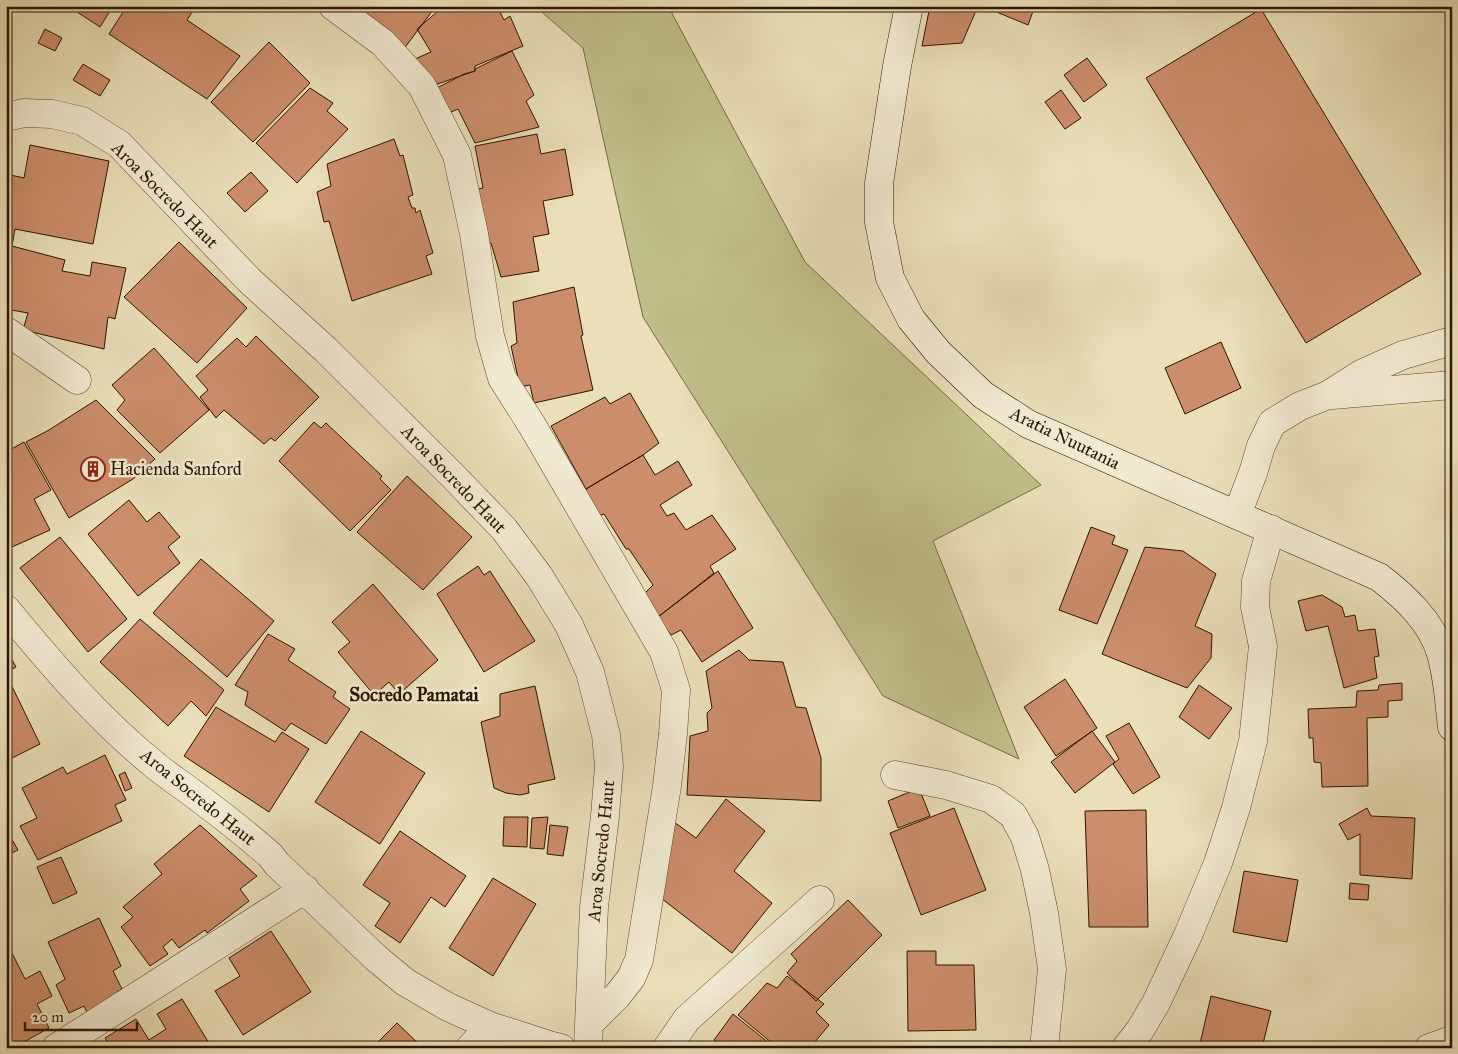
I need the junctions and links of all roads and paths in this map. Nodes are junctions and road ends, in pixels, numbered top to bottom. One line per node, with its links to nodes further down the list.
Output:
1 (333, 6): 17 (street, Aroa Socredo Haut)
2 (909, 6): 9 (street, Aratia Nuutania)
3 (6, 117): 17 (street, Aroa Socredo Haut)
4 (6, 331): 6 (street)
5 (1452, 341): 8 (street)
6 (77, 380)
7 (1452, 385): 8 (street)
8 (1328, 395): 9 (street)
9 (1237, 515): 10 (street, Aratia Nuutania)
10 (1271, 529): 12 (street, Aratia Nuutania); 24 (street)
11 (6, 610): 14 (street, Aroa Socredo Haut)
12 (1452, 727)
13 (895, 775): 23 (street)
14 (305, 889): 16 (street, Aroa Socredo Haut); 19 (street)
15 (820, 900): 22 (street)
16 (490, 1026): 20 (street); 21 (street, Aroa Socredo Haut)
17 (588, 1036)
18 (1452, 1040): 25 (street)
19 (56, 1048)
20 (470, 1048)
21 (562, 1048)
22 (667, 1048)
23 (1044, 1048)
24 (1126, 1048)
25 (1429, 1048)

